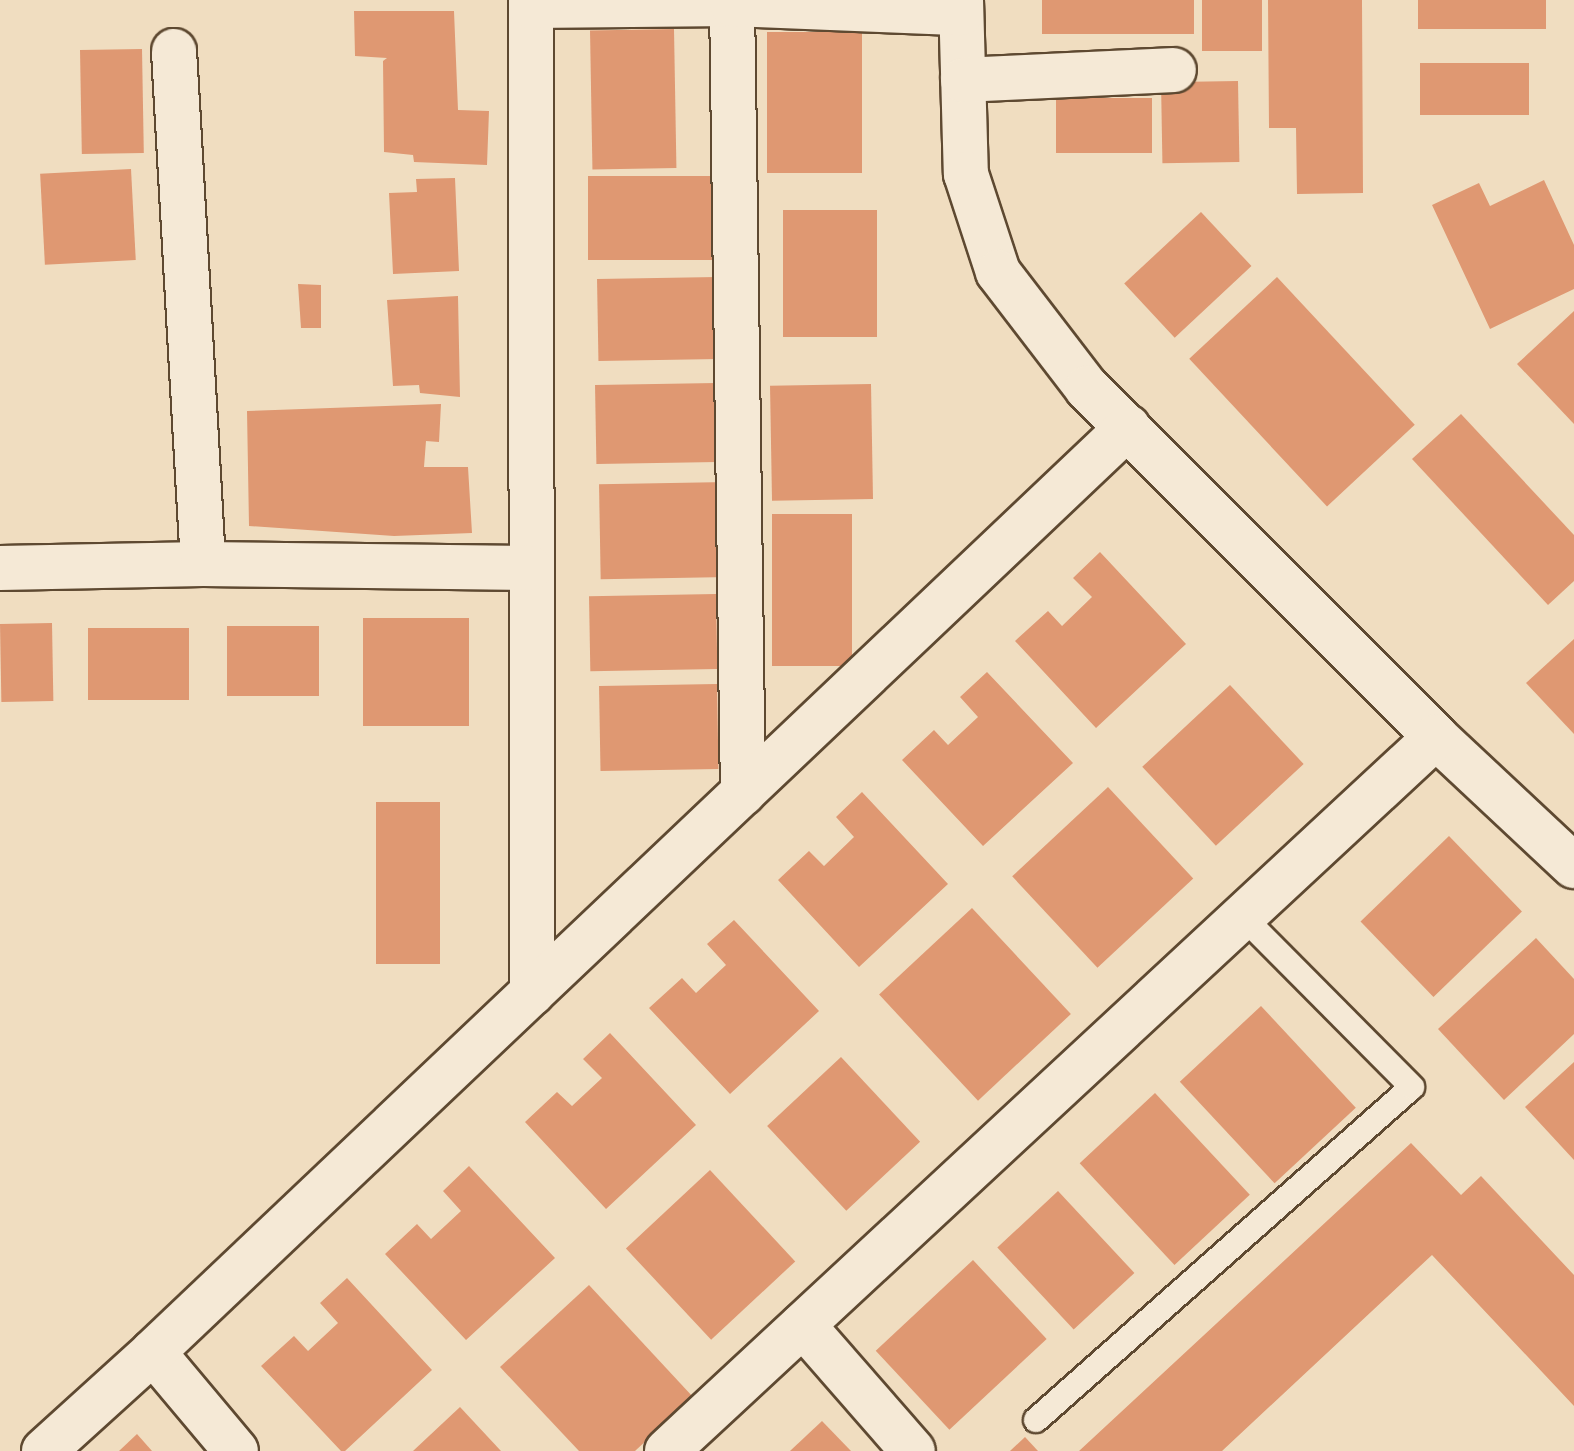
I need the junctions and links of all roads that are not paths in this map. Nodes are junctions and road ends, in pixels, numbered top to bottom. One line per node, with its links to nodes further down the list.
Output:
1 (732, 2): 2 (street); 3 (street); 12 (street)
2 (531, 3): 10 (street)
3 (961, 6): 6 (street)
4 (174, 51): 8 (street)
5 (1174, 70): 6 (street)
6 (963, 80): 7 (street)
7 (1128, 427): 11 (street); 12 (street)
8 (203, 564): 9 (street); 10 (street)
9 (0, 568)
10 (530, 568): 15 (street)
11 (1436, 737): 13 (street); 14 (street)
12 (743, 793): 15 (street)
13 (1574, 866)
14 (1242, 916): 16 (street); 18 (lane)
15 (532, 993): 17 (street)
16 (803, 1325): 21 (street); 22 (street)
17 (153, 1352): 19 (street); 20 (street)
18 (1036, 1420)
19 (44, 1451)
20 (236, 1451)
21 (667, 1451)
22 (913, 1451)

